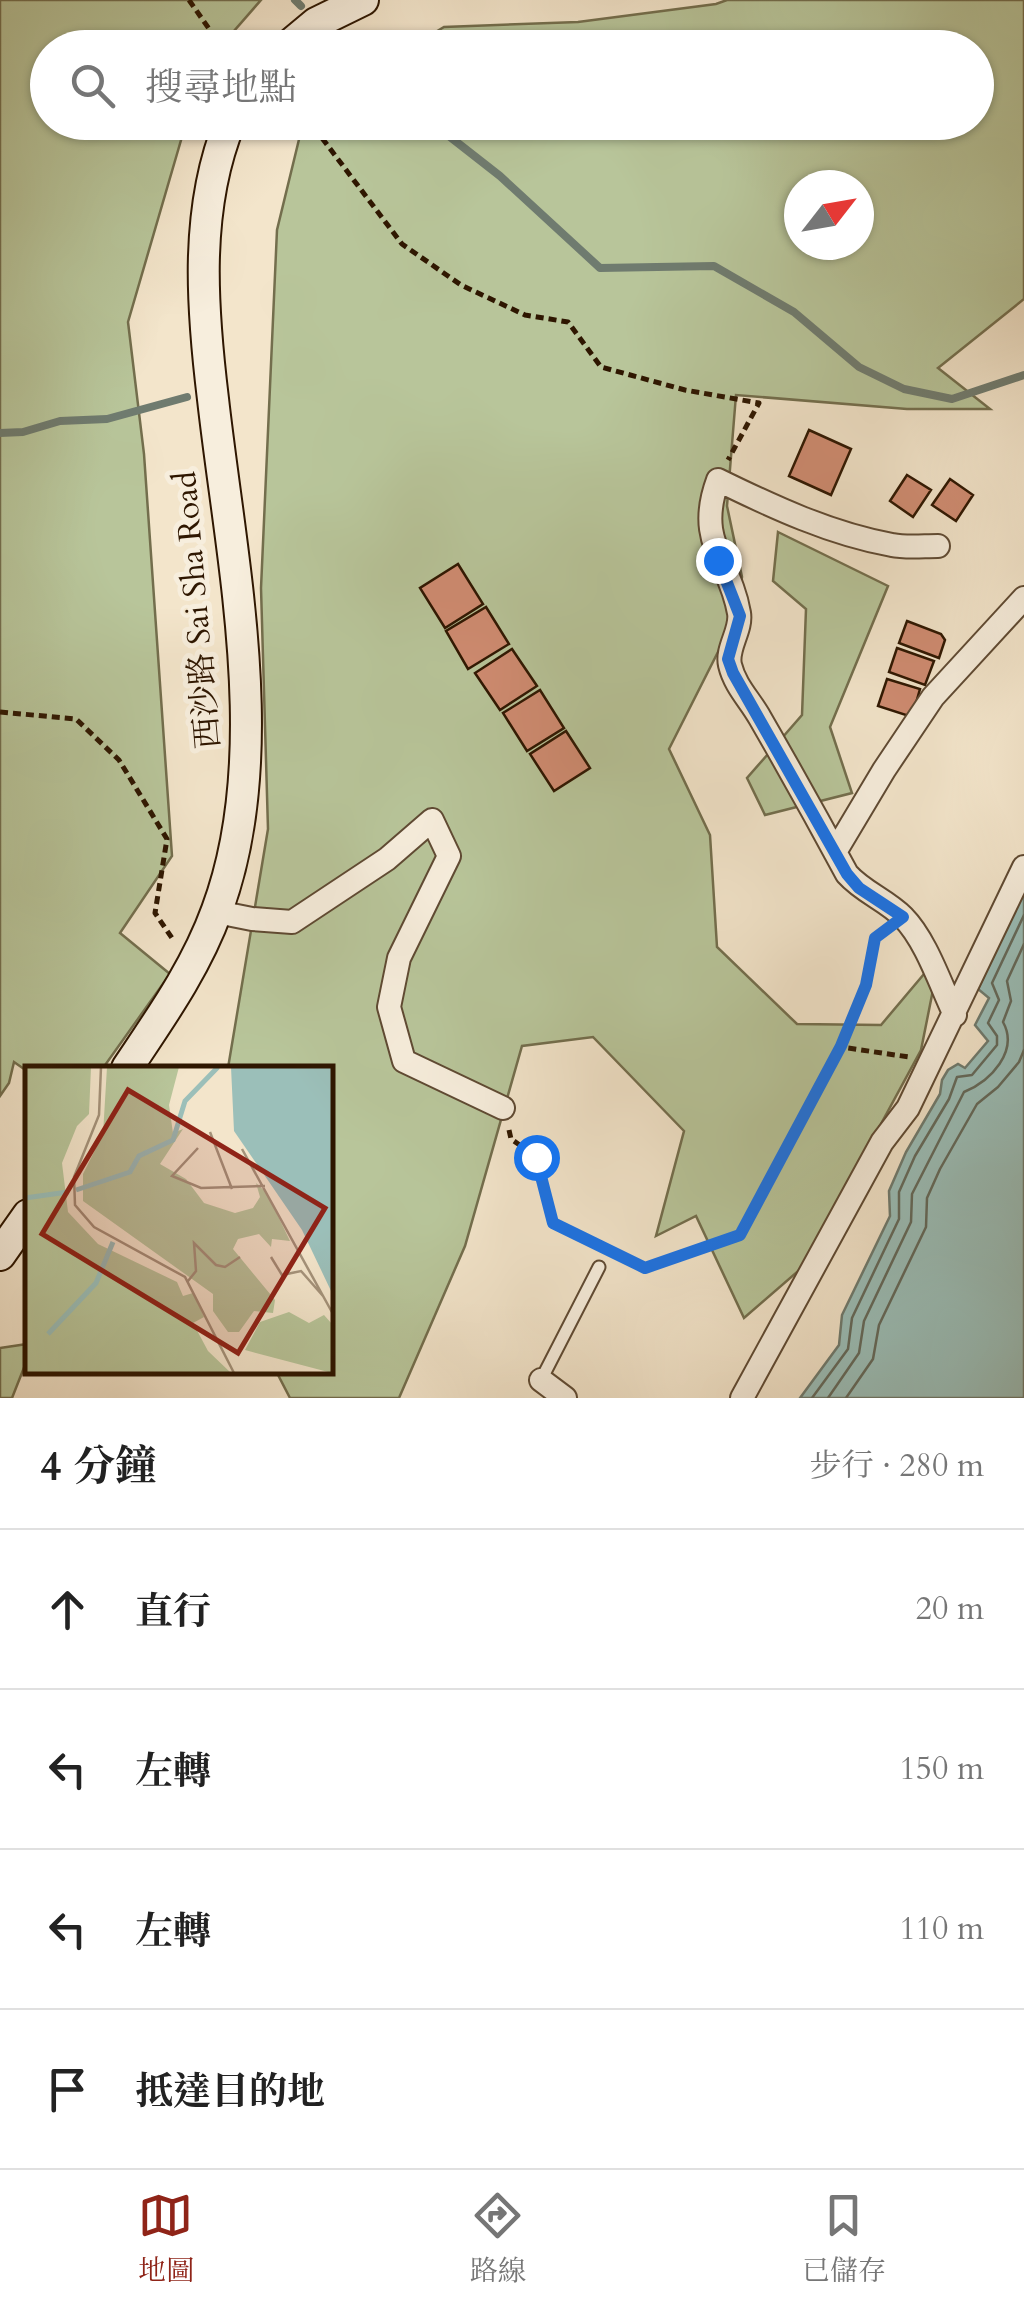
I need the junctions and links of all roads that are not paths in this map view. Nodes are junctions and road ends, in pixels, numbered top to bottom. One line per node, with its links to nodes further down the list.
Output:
1 (362, 0): 2 (main road)
2 (308, 30)
3 (225, 140): 8 (main road, 西沙路 Sai Sha Road)
4 (938, 546): 6 (street)
5 (1024, 598): 6 (street)
6 (835, 852): 9 (street)
7 (1024, 867): 9 (street)
8 (216, 912): 10 (main road, 西沙路 Sai Sha Road); 11 (street)
9 (955, 1016): 17 (street)
10 (129, 1066)
11 (503, 1108)
12 (25, 1219): 13 (main road)
13 (0, 1254)
14 (599, 1267): 15 (lane)
15 (541, 1380): 16 (street)
16 (565, 1398)
17 (742, 1398)

